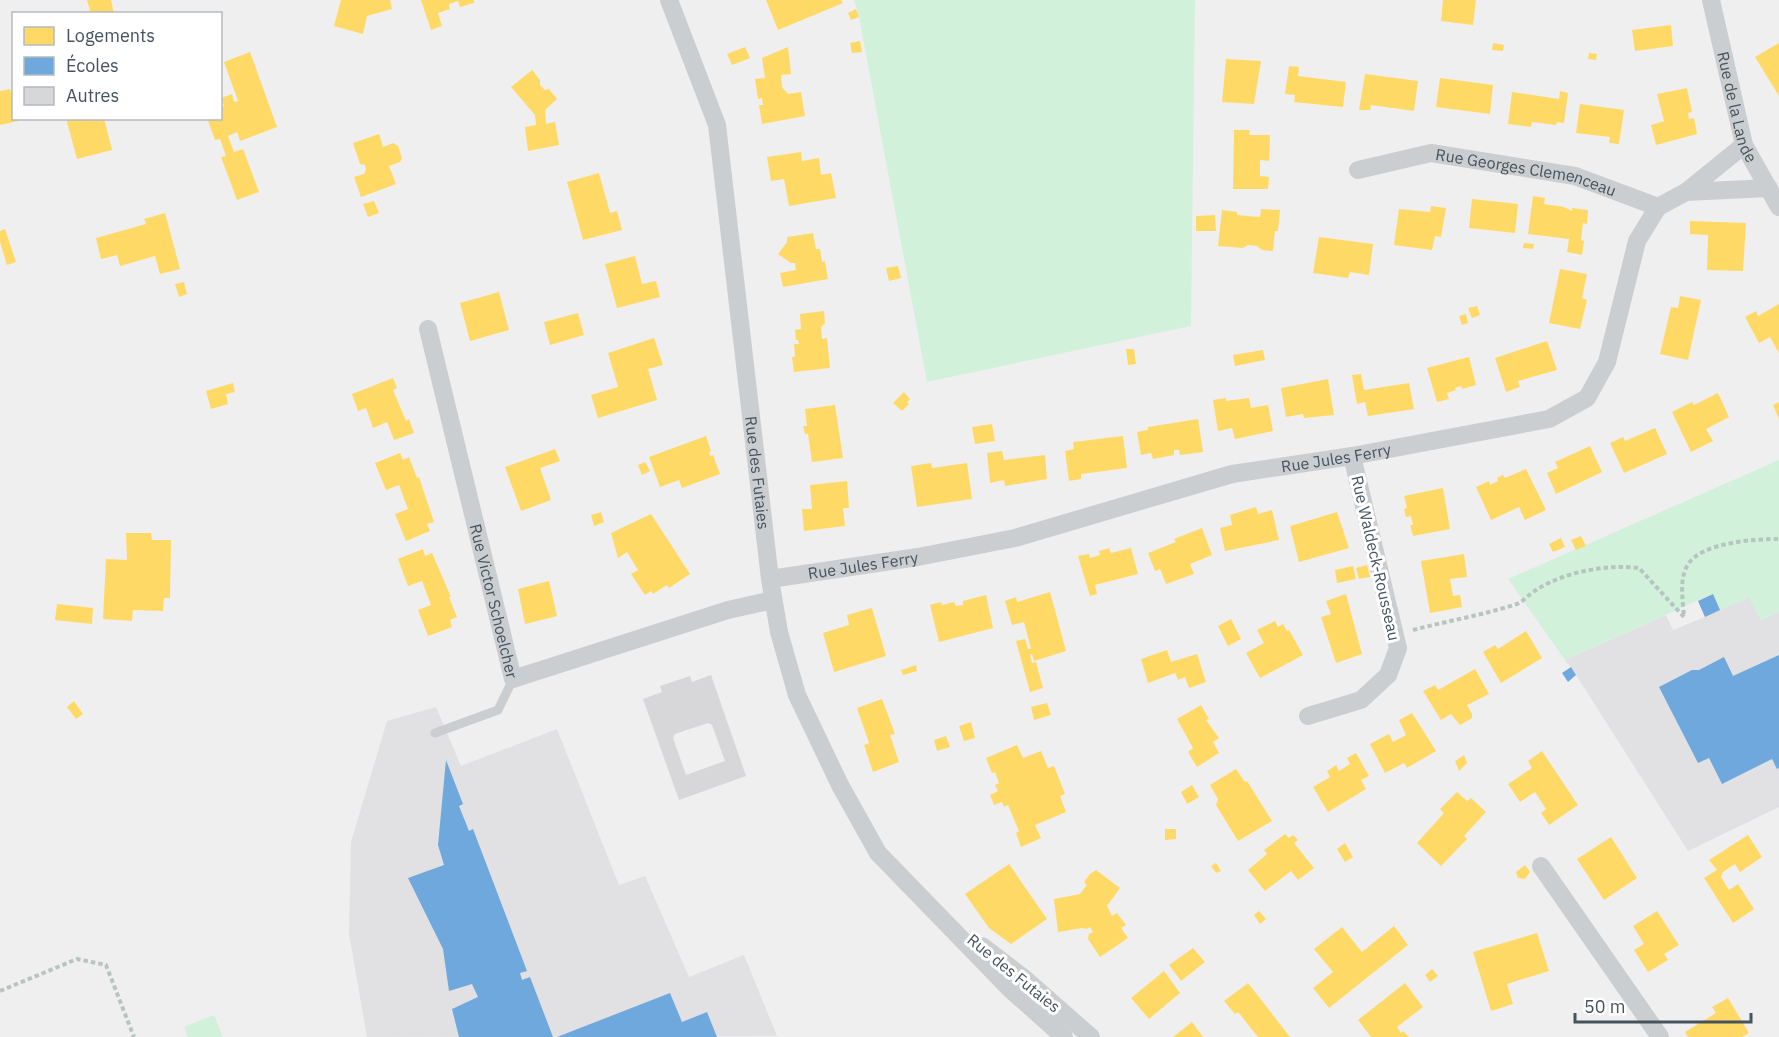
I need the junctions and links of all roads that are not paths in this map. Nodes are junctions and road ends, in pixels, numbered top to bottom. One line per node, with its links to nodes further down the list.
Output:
1 (669, 0): 11 (street, Rue des Futaies)
2 (1711, 0): 3 (street, Rue de la Lande)
3 (1744, 145): 5 (street, Rue de la Lande); 6 (street)
4 (1358, 170): 7 (street, Rue Georges Clemenceau)
5 (1768, 188): 6 (street); 8 (street, Rue de la Lande)
6 (1686, 192): 7 (street)
7 (1658, 207): 10 (street, Rue Jules Ferry)
8 (1779, 207)
9 (428, 328): 13 (street, Rue Victor Schoelcher)
10 (1352, 456): 11 (street, Rue Jules Ferry); 14 (street, Rue Waldeck-Rousseau)
11 (770, 579): 12 (street, Rue des Futaies)
12 (773, 600): 13 (street, Rue Victor Schoelcher); 17 (street, Rue des Futaies)
13 (513, 679): 15 (lane)
14 (1308, 716)
15 (435, 734)
16 (1541, 866): 20 (street)
17 (935, 910): 18 (street, Rue des Futaies); 19 (street, Rue des Futaies)
18 (1064, 1037)
19 (1091, 1037)
20 (1660, 1037)

